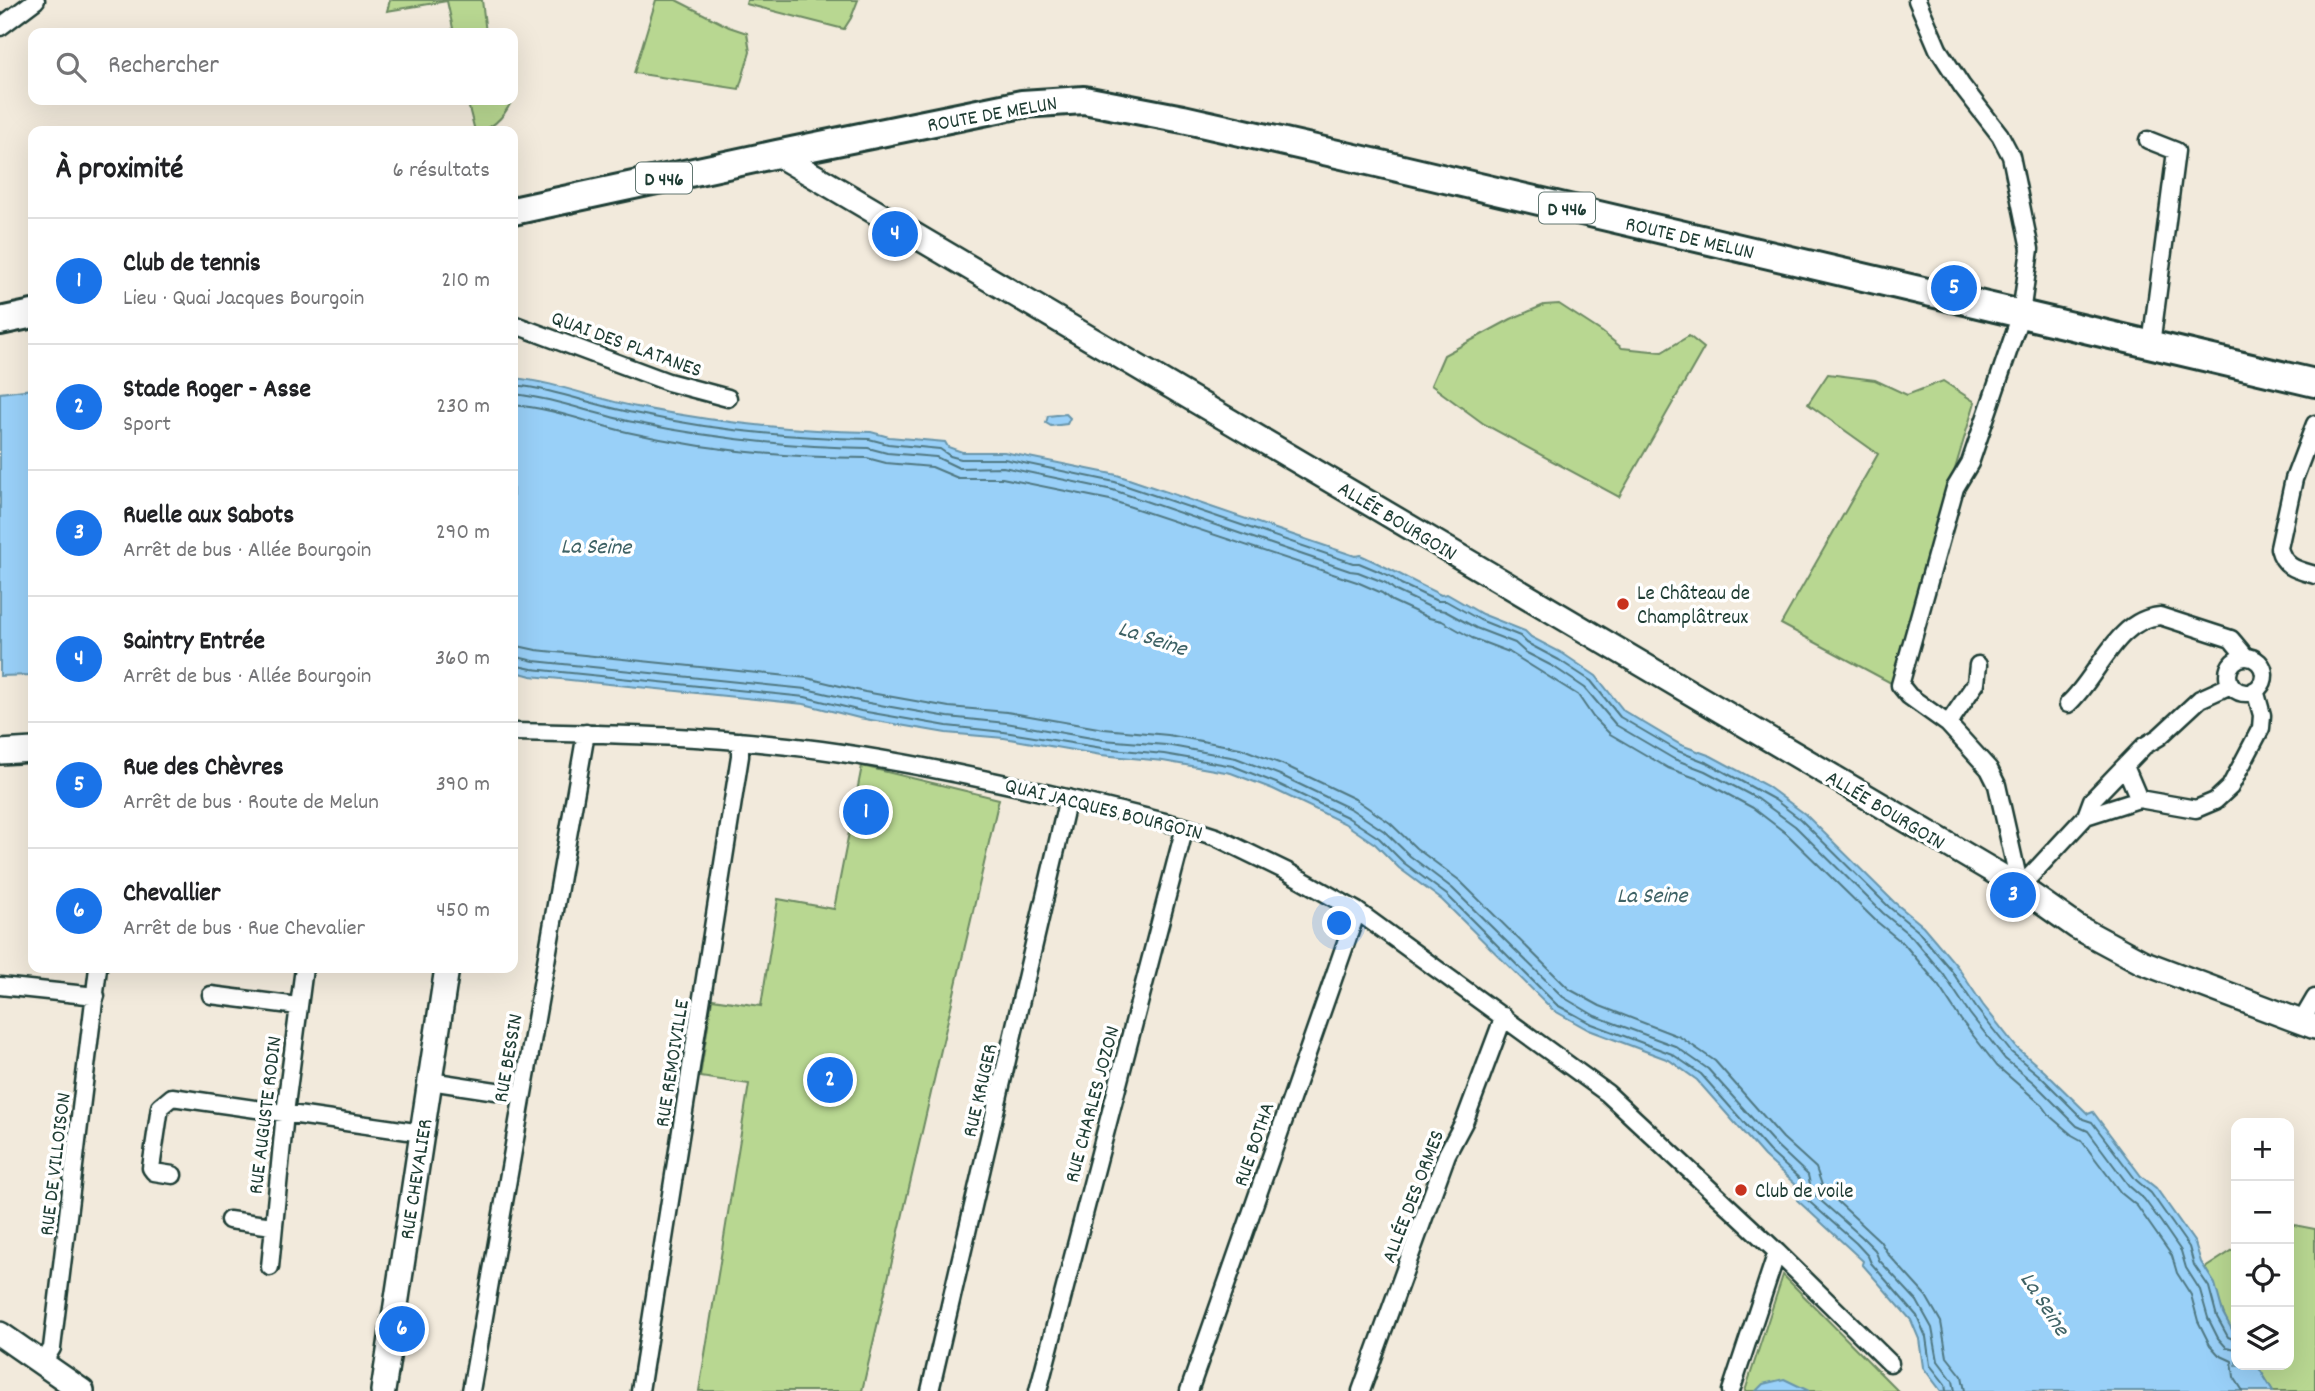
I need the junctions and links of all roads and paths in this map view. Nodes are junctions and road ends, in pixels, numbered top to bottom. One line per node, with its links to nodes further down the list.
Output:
1 (36, 0): 3 (street)
2 (1917, 0): 7 (street)
3 (0, 27)
4 (2148, 140): 11 (street)
5 (777, 154): 6 (main road, D 446); 7 (main road, ROUTE DE MELUN / D 446); 32 (street, ALLÉE BOURGOIN)
6 (518, 210)
7 (2021, 314): 11 (main road, ROUTE DE MELUN / D 446); 21 (street)
8 (28, 315): 9 (main road)
9 (0, 321)
10 (518, 326): 13 (street, QUAI DES PLATANES)
11 (2151, 345): 12 (main road, ROUTE DE MELUN / D 446)
12 (2315, 383)
13 (728, 398)
14 (2315, 424): 15 (street)
15 (2315, 575)
16 (2246, 657): 18 (street); 19 (street); 20 (street)
17 (1978, 665): 21 (street)
18 (2231, 685): 19 (street); 27 (street)
19 (2255, 690): 29 (street)
20 (2068, 704)
21 (1948, 724): 32 (street)
22 (518, 732): 23 (street, QUAI JACQUES BOURGOIN)
23 (586, 733): 24 (street, QUAI JACQUES BOURGOIN); 45 (street, RUE BESSIN)
24 (740, 741): 28 (street, QUAI JACQUES BOURGOIN); 59 (street, RUE REMOIVILLE)
25 (28, 750): 26 (street)
26 (0, 752)
27 (2124, 766): 29 (street); 30 (street)
28 (1068, 798): 31 (street, QUAI JACQUES BOURGOIN); 60 (street, RUE KRUGER)
29 (2139, 799): 30 (street)
30 (2086, 817): 32 (street)
31 (1185, 827): 33 (street, QUAI JACQUES BOURGOIN); 61 (street, RUE CHARLES JOZON)
32 (2020, 887): 43 (street, ALLÉE BOURGOIN)
33 (1357, 911): 42 (street, QUAI JACQUES BOURGOIN); 62 (street, RUE BOTHA)
34 (98, 973): 39 (street, RUE DE VILLOISON)
35 (303, 973): 41 (street, RUE AUGUSTE RODIN)
36 (446, 973): 44 (street, RUE CHEVALIER)
37 (0, 986): 39 (street)
38 (211, 995): 41 (street)
39 (96, 996): 54 (street, RUE DE VILLOISON)
40 (2315, 998): 43 (street)
41 (298, 1006): 46 (street, RUE AUGUSTE RODIN)
42 (1504, 1016): 51 (street, QUAI JACQUES BOURGOIN); 63 (street, ALLÉE DES ORMES)
43 (2308, 1024)
44 (430, 1081): 45 (street); 47 (street, RUE CHEVALIER)
45 (522, 1095): 58 (street, RUE BESSIN)
46 (285, 1113): 47 (street); 48 (street); 50 (street, RUE AUGUSTE RODIN)
47 (422, 1133): 57 (street, RUE CHEVALIER)
48 (173, 1175)
49 (229, 1220): 50 (street)
50 (273, 1227): 52 (street, RUE AUGUSTE RODIN)
51 (1777, 1252): 55 (street, QUAI JACQUES BOURGOIN); 64 (street)
52 (270, 1267)
53 (0, 1334): 54 (street)
54 (43, 1363): 56 (street)
55 (1890, 1363)
56 (82, 1391)
57 (383, 1391)
58 (471, 1391)
59 (640, 1391)
60 (930, 1391)
61 (1038, 1391)
62 (1189, 1391)
63 (1361, 1391)
64 (1731, 1391)

